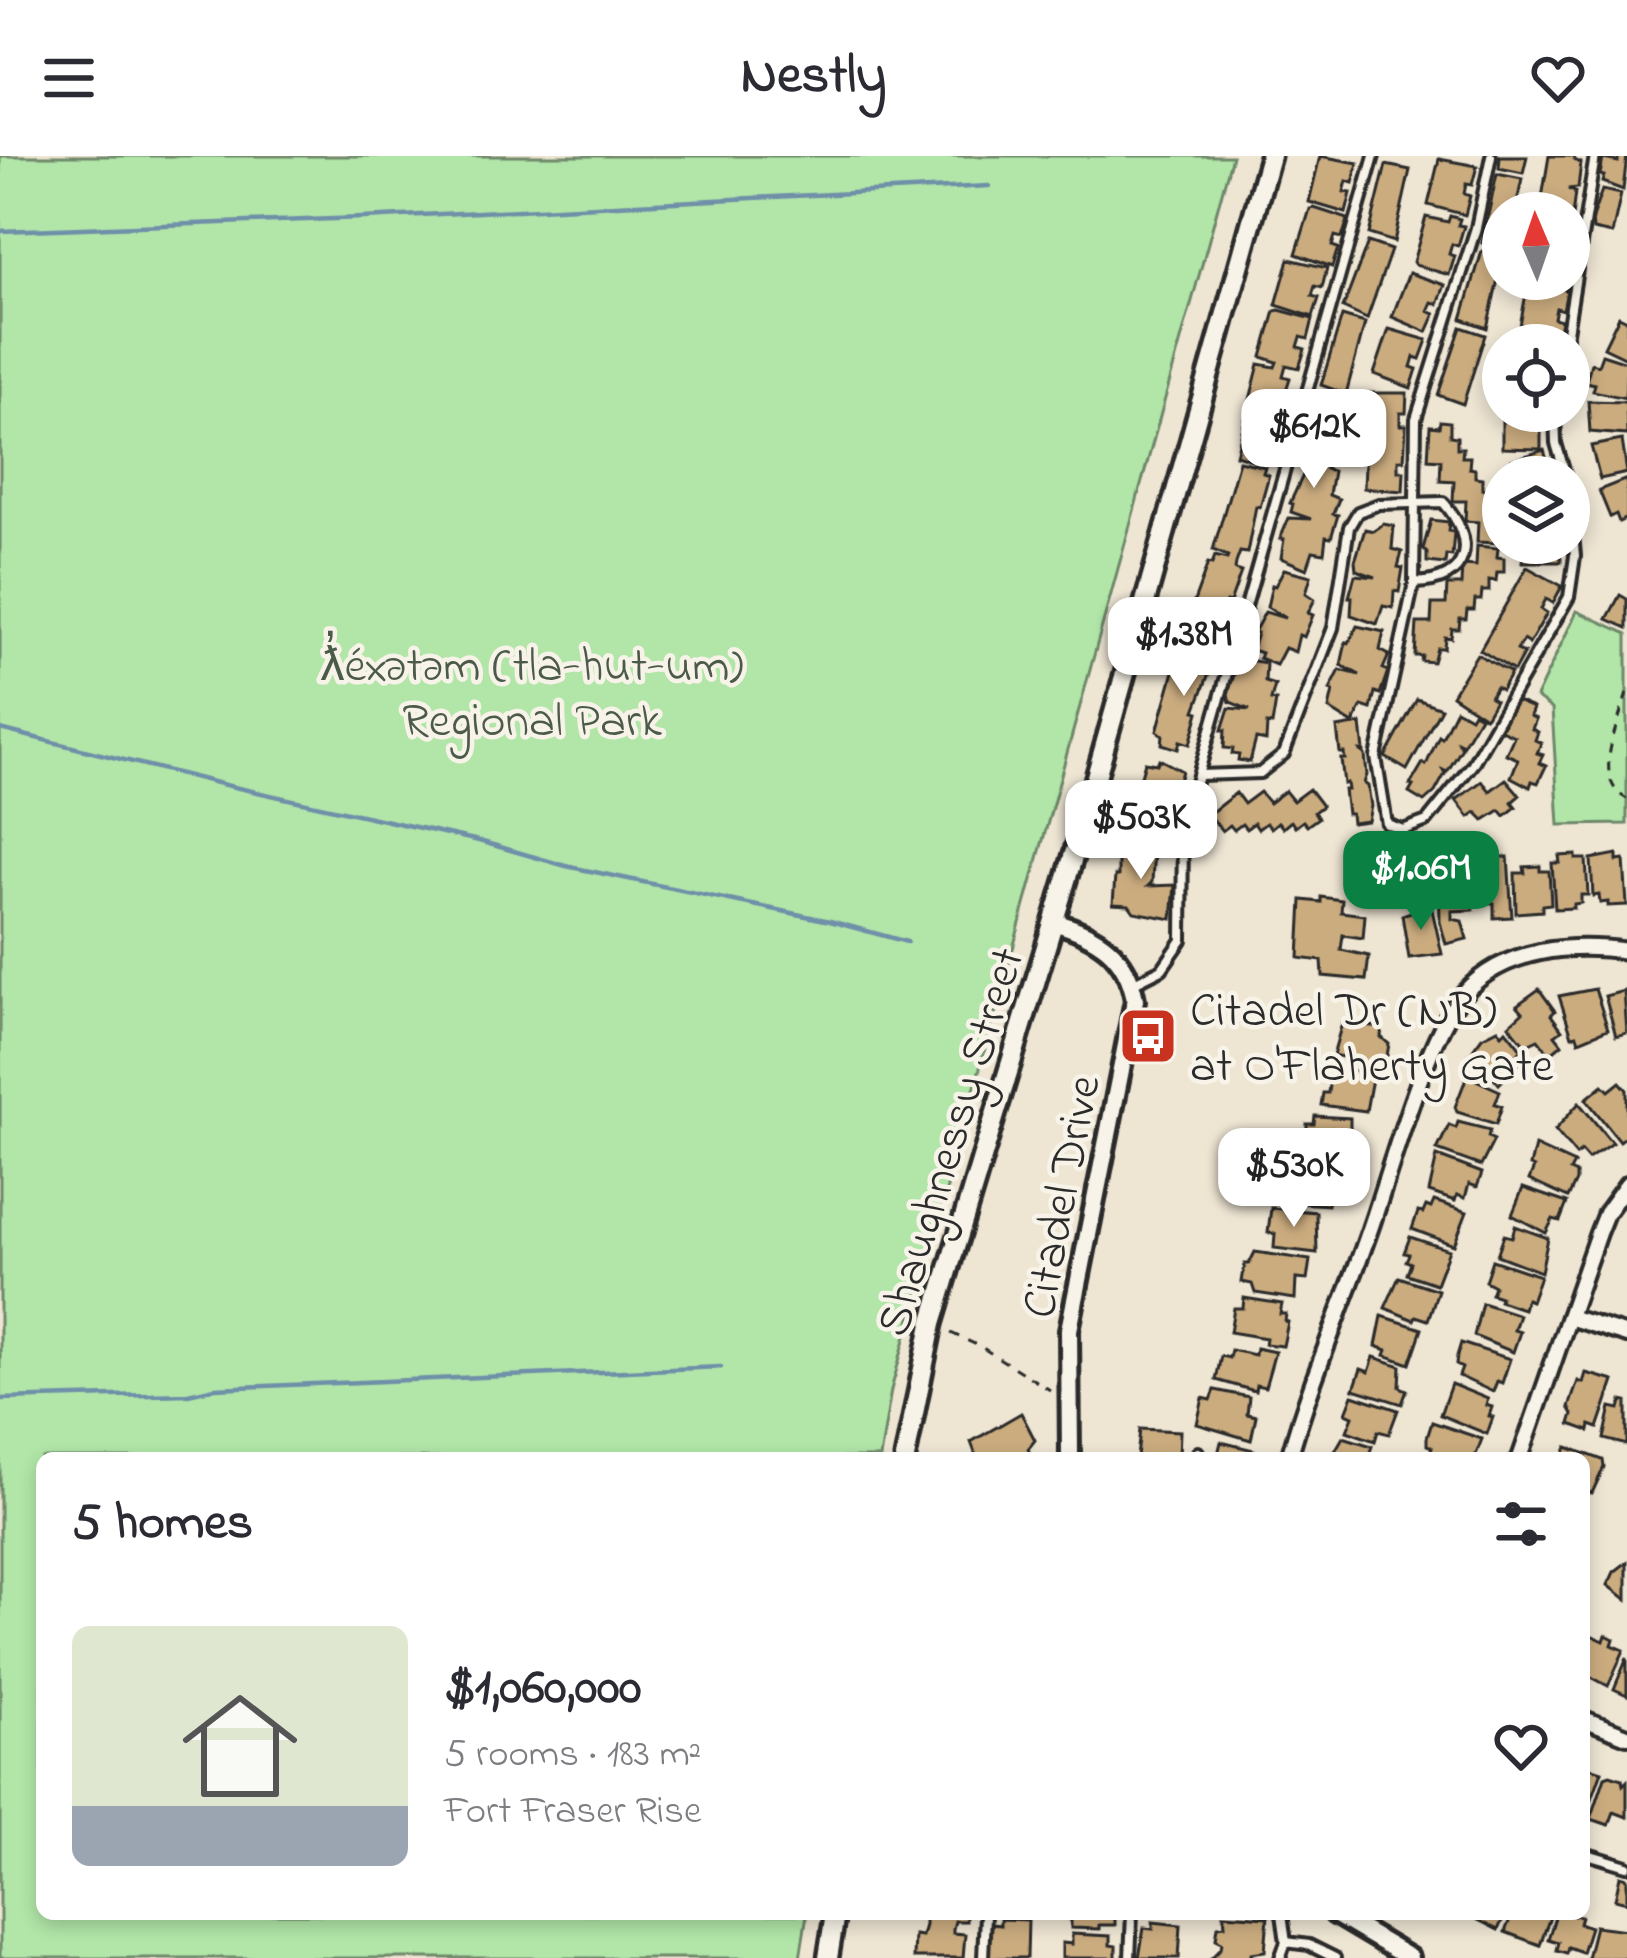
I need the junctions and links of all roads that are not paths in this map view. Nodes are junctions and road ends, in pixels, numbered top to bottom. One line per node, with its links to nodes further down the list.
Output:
1 (1270, 156): 10 (main road, Shaughnessy Street)
2 (1375, 156): 9 (lane)
3 (1491, 156): 6 (lane)
4 (1595, 156): 5 (lane)
5 (1568, 324)
6 (1417, 502): 8 (lane); 8 (lane); 9 (lane)
7 (1575, 564): 8 (lane)
8 (1414, 584)
9 (1198, 776): 12 (lane)
10 (1054, 922): 12 (street); 16 (main road, Shaughnessy Street)
11 (1627, 951): 18 (street)
12 (1133, 984): 17 (street, Citadel Drive)
13 (1627, 1184): 14 (street)
14 (1569, 1317): 15 (street); 19 (street)
15 (1627, 1335)
16 (906, 1452)
17 (1070, 1452)
18 (1291, 1452)
19 (1522, 1452)
20 (1590, 1721): 21 (street)
21 (1627, 1736)
22 (1590, 1855): 23 (lane)
23 (1627, 1866)
24 (834, 1920): 30 (main road)
25 (985, 1920): 31 (lane)
26 (1132, 1920): 32 (lane)
27 (1283, 1920): 29 (lane)
28 (1345, 1920): 35 (street)
29 (1286, 1942): 33 (lane); 34 (lane)
30 (828, 1958)
31 (983, 1958)
32 (1130, 1958)
33 (1280, 1958)
34 (1335, 1958)
35 (1409, 1958)

